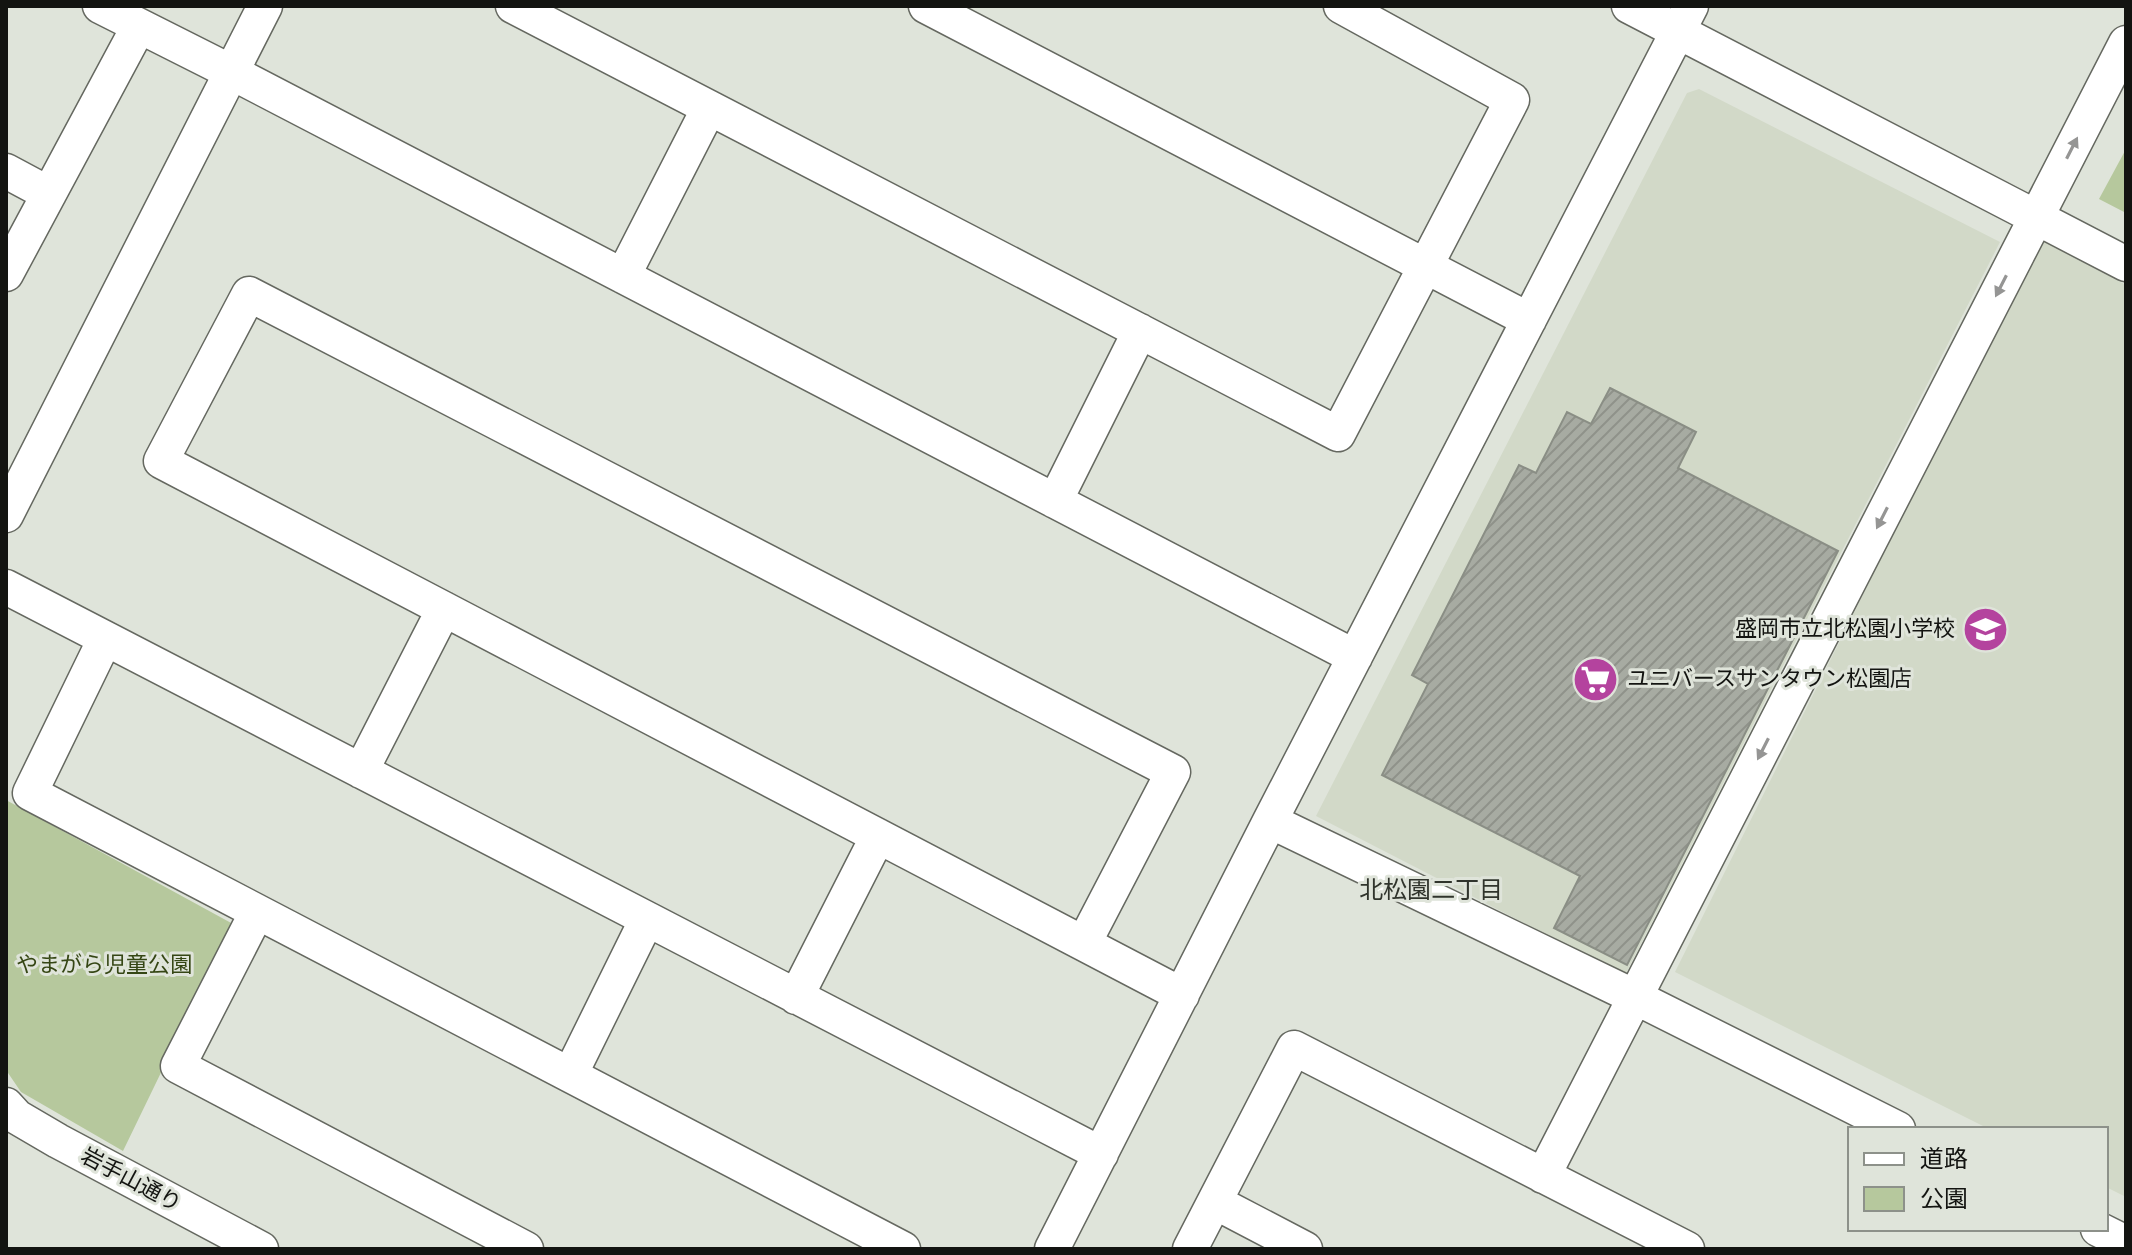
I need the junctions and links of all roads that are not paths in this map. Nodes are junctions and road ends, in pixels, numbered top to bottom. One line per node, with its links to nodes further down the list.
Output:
1 (100, 6): 8 (street)
2 (265, 6): 10 (street)
3 (513, 6): 11 (street)
4 (926, 6): 16 (street)
5 (1341, 6): 16 (street)
6 (1629, 6): 7 (street)
7 (1684, 19): 14 (street); 19 (street)
8 (139, 26): 10 (street); 13 (street)
9 (2126, 43): 14 (street, one-way to 9)
10 (231, 72): 18 (street); 22 (street)
11 (709, 108): 18 (street); 20 (street)
12 (6, 171): 13 (street)
13 (49, 194): 17 (street)
14 (2037, 217): 15 (street); 35 (street, one-way to 35)
15 (2126, 264)
16 (1426, 265): 19 (street); 20 (street)
17 (6, 274)
18 (623, 276): 21 (street)
19 (1529, 320): 26 (street)
20 (1140, 331): 21 (street)
21 (1055, 501): 26 (street)
22 (6, 515)
23 (6, 587): 25 (street)
24 (444, 609): 27 (street); 29 (street); 32 (street)
25 (105, 639): 27 (street); 30 (street)
26 (1355, 657): 28 (street)
27 (361, 771): 31 (street)
28 (1270, 821): 33 (street); 35 (street)
29 (878, 836): 32 (street); 34 (street)
30 (257, 912): 36 (street); 43 (street)
31 (647, 919): 34 (street); 36 (street)
32 (1084, 943): 33 (street)
33 (1182, 995): 39 (street)
34 (796, 997): 39 (street)
35 (1635, 997): 38 (street); 40 (street)
36 (570, 1075): 47 (street)
37 (6, 1105): 45 (street, 岩手山通り)
38 (1894, 1127)
39 (1101, 1154): 48 (street)
40 (1543, 1176): 41 (street); 51 (street)
41 (1215, 1202): 49 (street); 50 (street)
42 (2102, 1231): 44 (street)
43 (486, 1240): 46 (street)
44 (2126, 1243)
45 (261, 1249)
46 (526, 1249)
47 (903, 1249)
48 (1052, 1249)
49 (1190, 1249)
50 (1305, 1249)
51 (1687, 1249)

